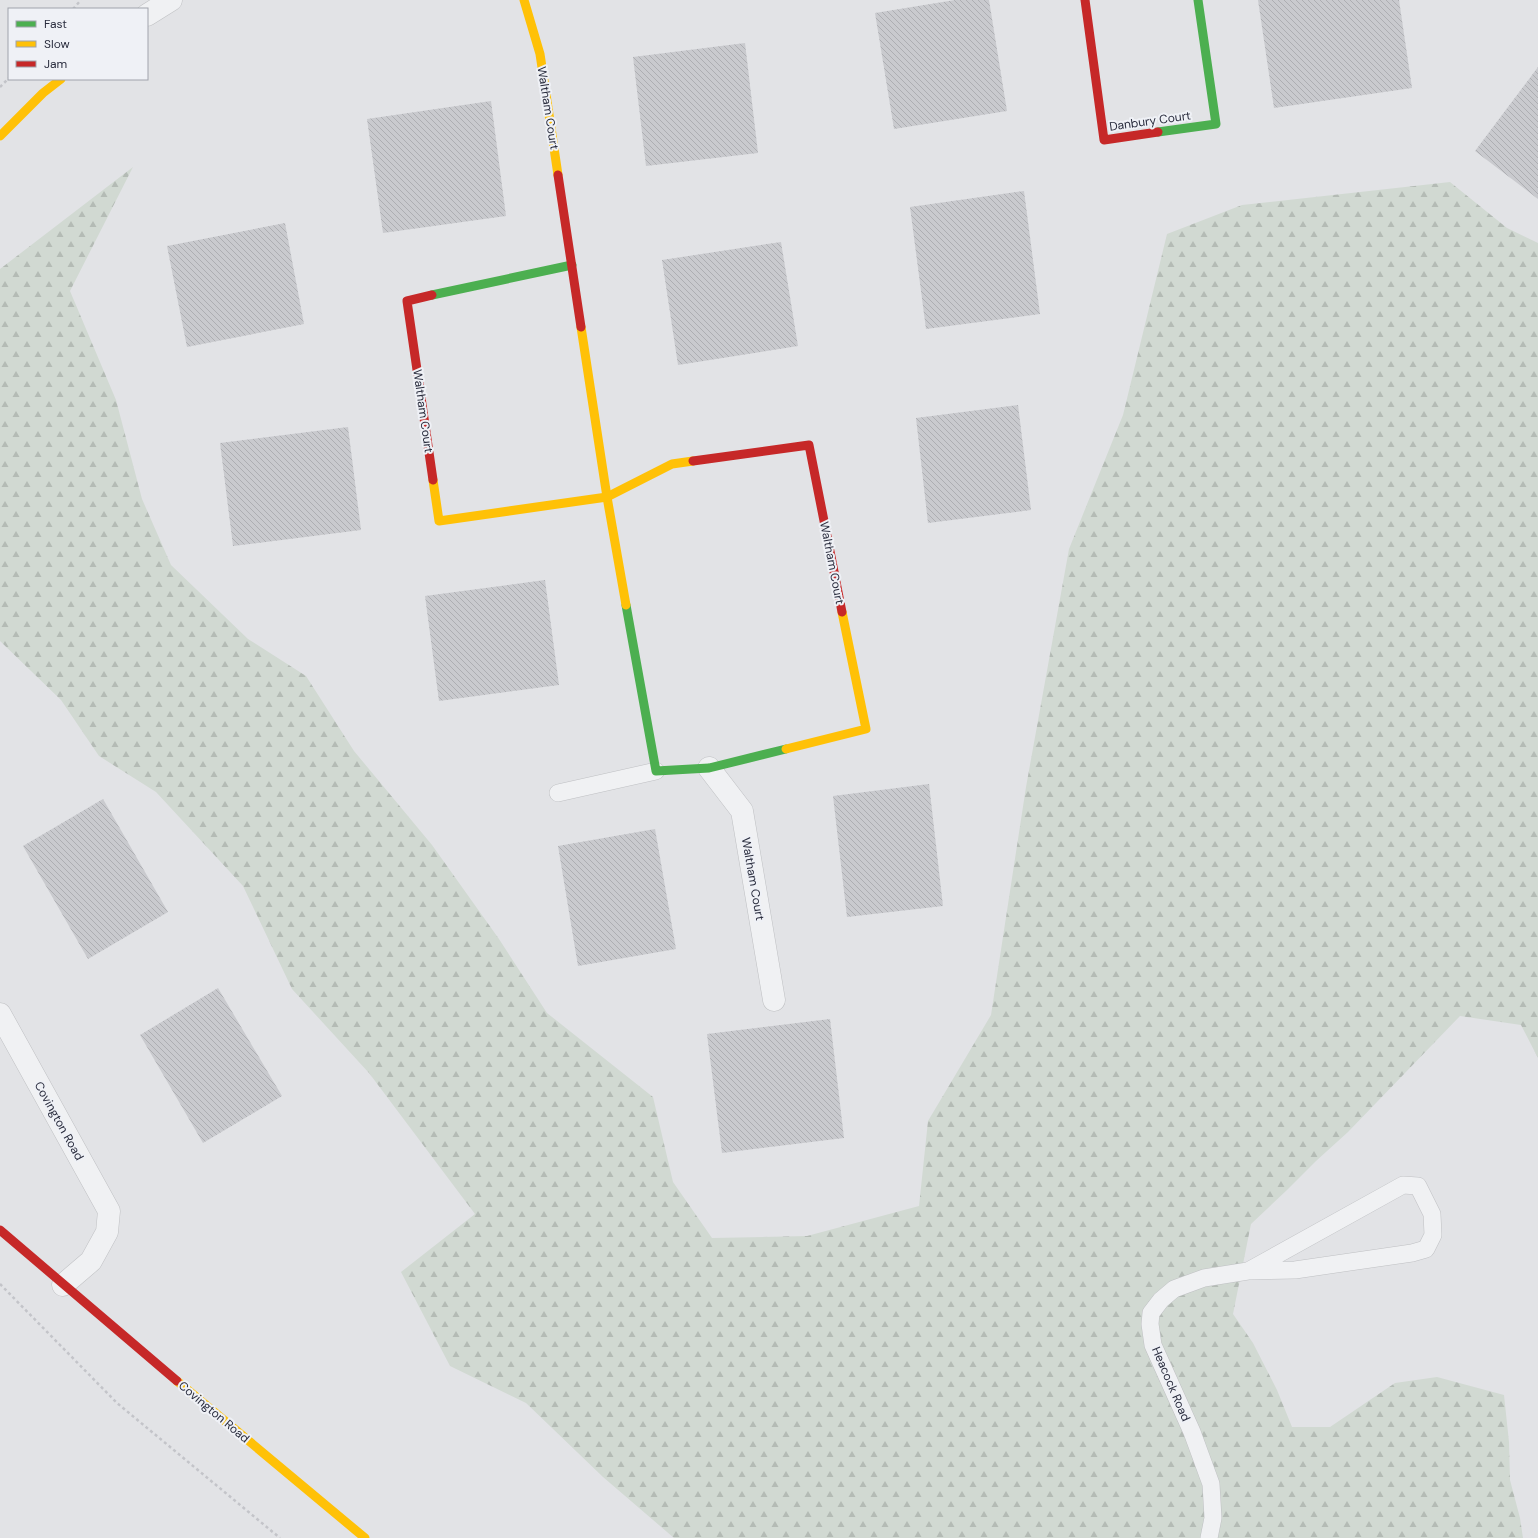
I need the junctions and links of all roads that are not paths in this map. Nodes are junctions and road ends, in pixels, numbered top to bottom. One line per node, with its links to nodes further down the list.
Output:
1 (171, 0): 5 (street)
2 (524, 0): 8 (street, Waltham Court)
3 (1085, 0): 4 (street, Danbury Court)
4 (1198, 0)
5 (148, 14)
6 (60, 80): 7 (street)
7 (0, 136)
8 (572, 265): 9 (street, Waltham Court); 9 (street, Waltham Court)
9 (607, 497): 10 (street, Waltham Court); 11 (street, Waltham Court)
10 (709, 768): 11 (street, Waltham Court); 13 (street, Waltham Court)
11 (656, 771): 12 (lane)
12 (558, 793)
13 (774, 1000)
14 (0, 1014): 17 (street, Covington Road)
15 (0, 1230): 17 (street, Covington Road)
16 (1248, 1271): 16 (lane); 19 (lane, Heacock Road)
17 (63, 1285): 18 (street, Covington Road)
18 (365, 1538)
19 (1209, 1538)

